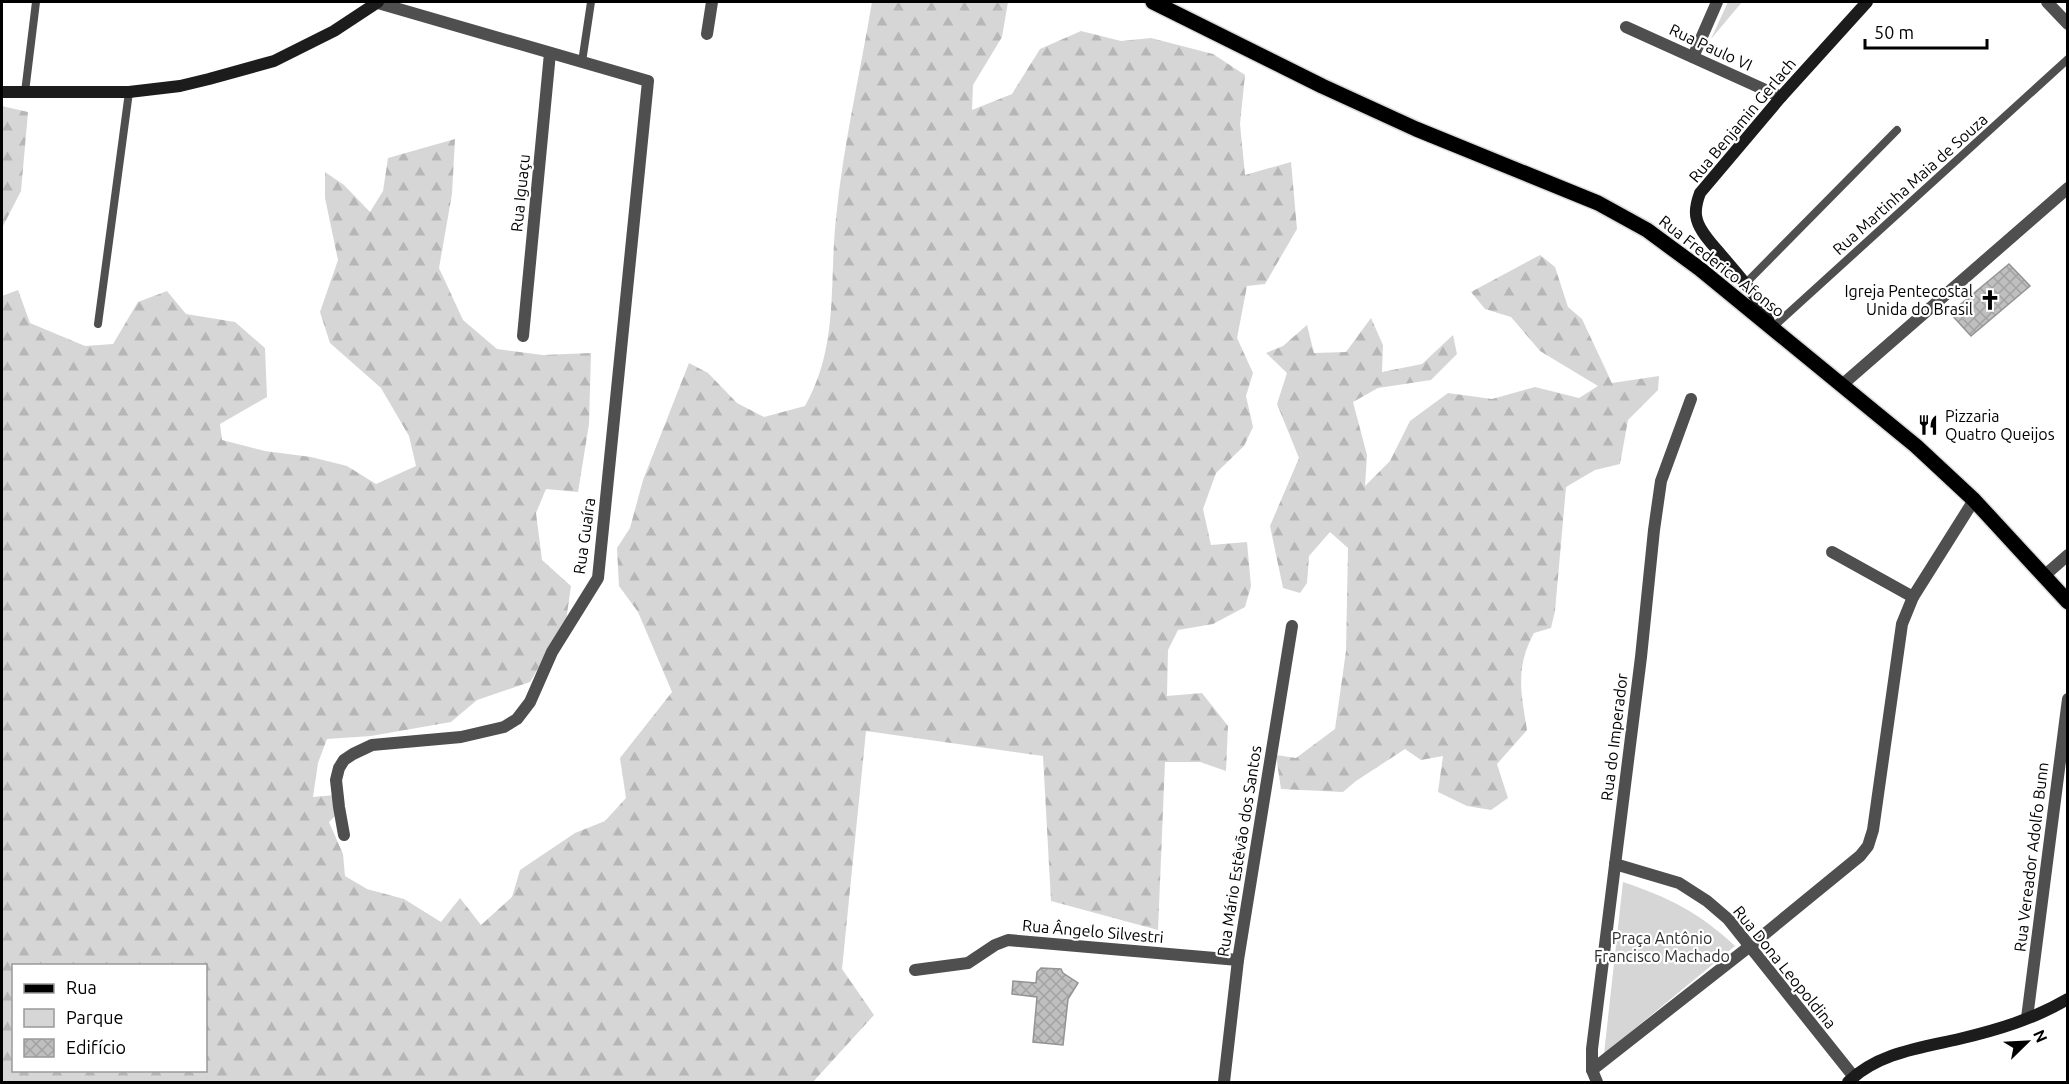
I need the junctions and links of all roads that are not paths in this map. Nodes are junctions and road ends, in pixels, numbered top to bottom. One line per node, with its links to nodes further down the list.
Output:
1 (36, 2): 17 (lane)
2 (378, 2): 12 (street); 18 (street)
3 (591, 2): 15 (lane)
4 (712, 2): 11 (street)
5 (1153, 2): 24 (main road, Rua Frederico Afonso)
6 (1717, 2): 13 (street)
7 (1867, 2): 19 (street, Rua Benjamin Gerlach)
8 (2047, 2): 9 (street)
9 (2067, 24)
10 (1626, 27): 13 (street, Rua Paulo VI)
11 (707, 34)
12 (550, 53): 15 (street); 25 (street, Rua Iguaçu)
13 (1693, 57): 19 (street, Rua Paulo VI)
14 (2067, 59): 24 (lane, Rua Martinha Maia de Souza)
15 (582, 62): 36 (street, Rua Guaíra)
16 (2, 92): 17 (street)
17 (25, 92): 18 (street)
18 (129, 92): 23 (lane)
19 (1781, 97): 22 (street, Rua Benjamin Gerlach)
20 (1897, 130): 22 (lane)
21 (2067, 188): 26 (street)
22 (1745, 284): 24 (street, Rua Benjamin Gerlach)
23 (98, 324)
24 (1771, 329): 26 (main road, Rua Frederico Afonso)
25 (523, 336)
26 (1843, 384): 28 (main road, Rua Frederico Afonso)
27 (1691, 399): 37 (street, Rua do Imperador)
28 (1974, 500): 31 (main road, Rua Frederico Afonso); 32 (street)
29 (1832, 552): 32 (street)
30 (2067, 555): 31 (street)
31 (2044, 576): 33 (main road, Rua Frederico Afonso)
32 (1913, 597): 38 (street)
33 (2067, 602)
34 (1292, 626): 39 (street, Rua Mário Estêvão dos Santos)
35 (2067, 699): 42 (street, Rua Vereador Adolfo Bunn)
36 (344, 835)
37 (1615, 864): 38 (street, Rua Dona Leopoldina); 43 (street, Rua do Imperador)
38 (1750, 946): 43 (street); 44 (street, Rua Dona Leopoldina)
39 (1238, 960): 40 (street, Rua Ângelo Silvestri); 45 (street, Rua Mário Estêvão dos Santos)
40 (915, 970)
41 (2067, 999): 42 (street)
42 (2027, 1018): 44 (street)
43 (1592, 1070): 46 (street, Rua do Imperador)
44 (1851, 1080)
45 (1224, 1083)
46 (1597, 1083)

